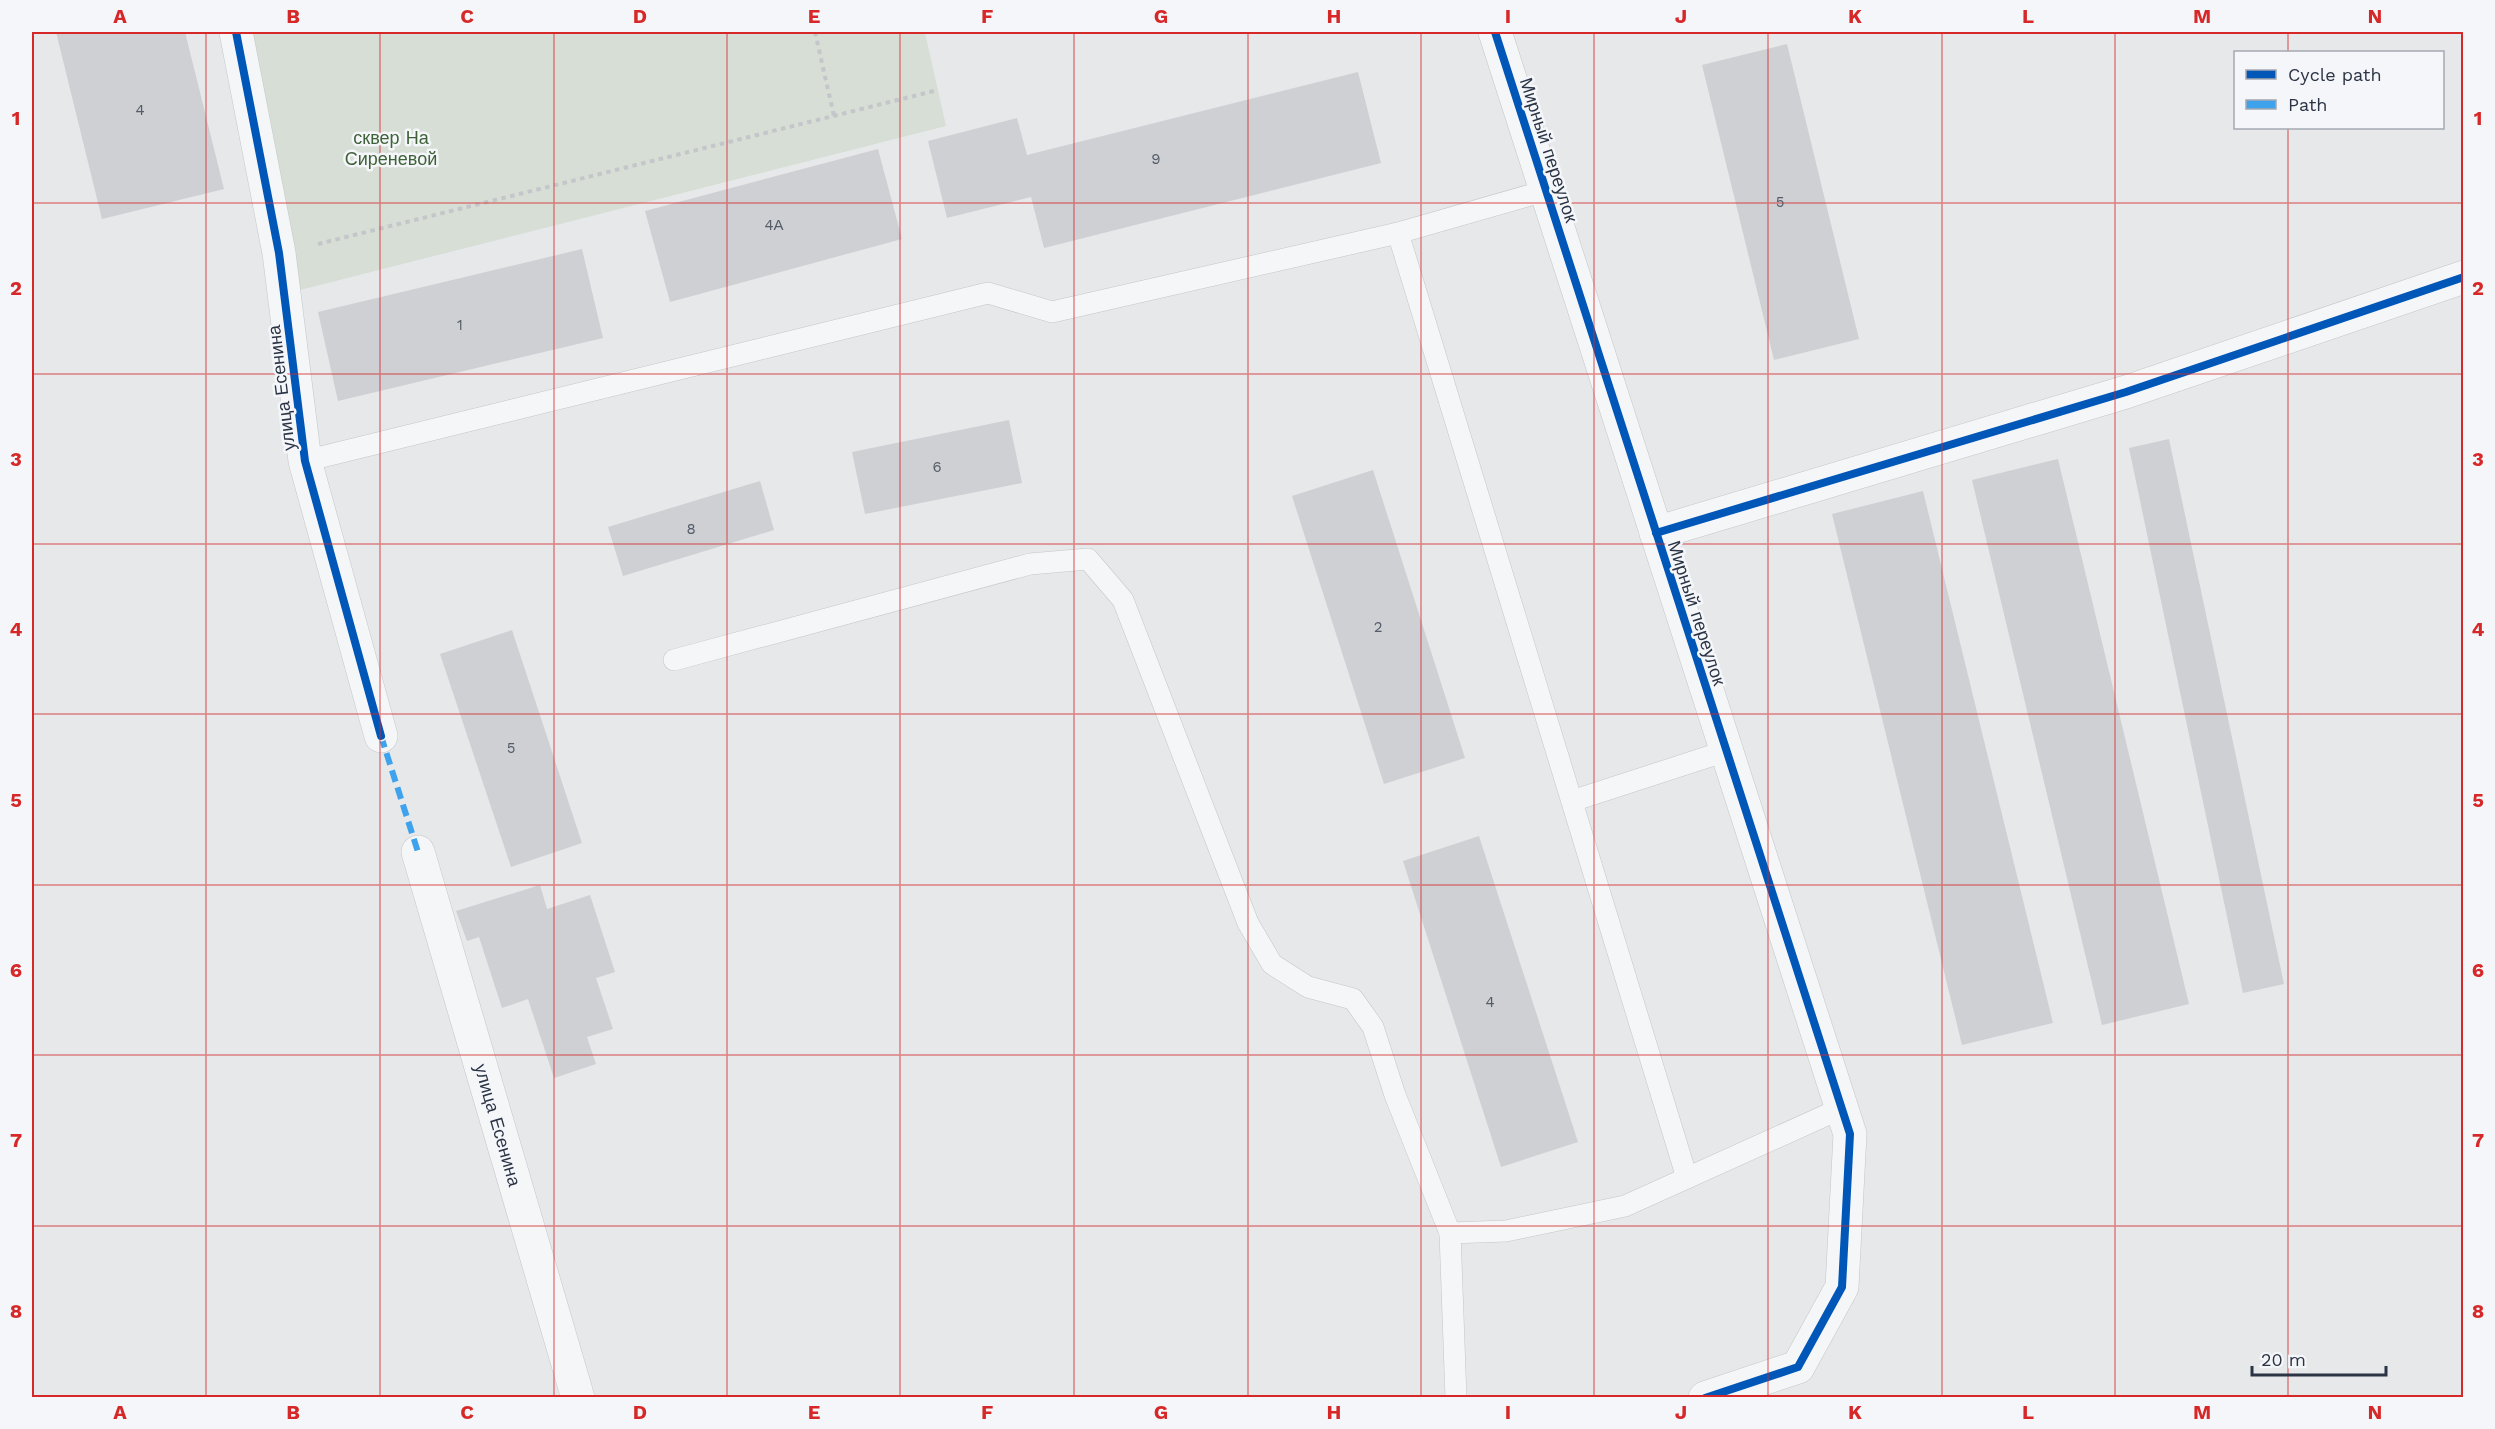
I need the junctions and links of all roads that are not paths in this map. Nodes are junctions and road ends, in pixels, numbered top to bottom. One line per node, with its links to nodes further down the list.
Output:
1 (236, 32): 6 (street, улица Есенина)
2 (1495, 32): 3 (street, Мирный переулок)
3 (1548, 190): 4 (lane); 7 (street, Мирный переулок)
4 (1398, 232): 6 (lane); 11 (lane)
5 (2463, 278): 7 (street)
6 (304, 461): 9 (street, улица Есенина)
7 (1656, 533): 10 (street, Мирный переулок)
8 (674, 660): 15 (lane)
9 (381, 736)
10 (1726, 751): 11 (lane); 13 (street, Мирный переулок)
11 (1572, 801): 14 (lane)
12 (418, 852): 16 (street, улица Есенина)
13 (1846, 1121): 14 (lane); 18 (street)
14 (1687, 1178): 15 (lane)
15 (1450, 1233): 17 (lane)
16 (578, 1398)
17 (1456, 1398)
18 (1705, 1398)

